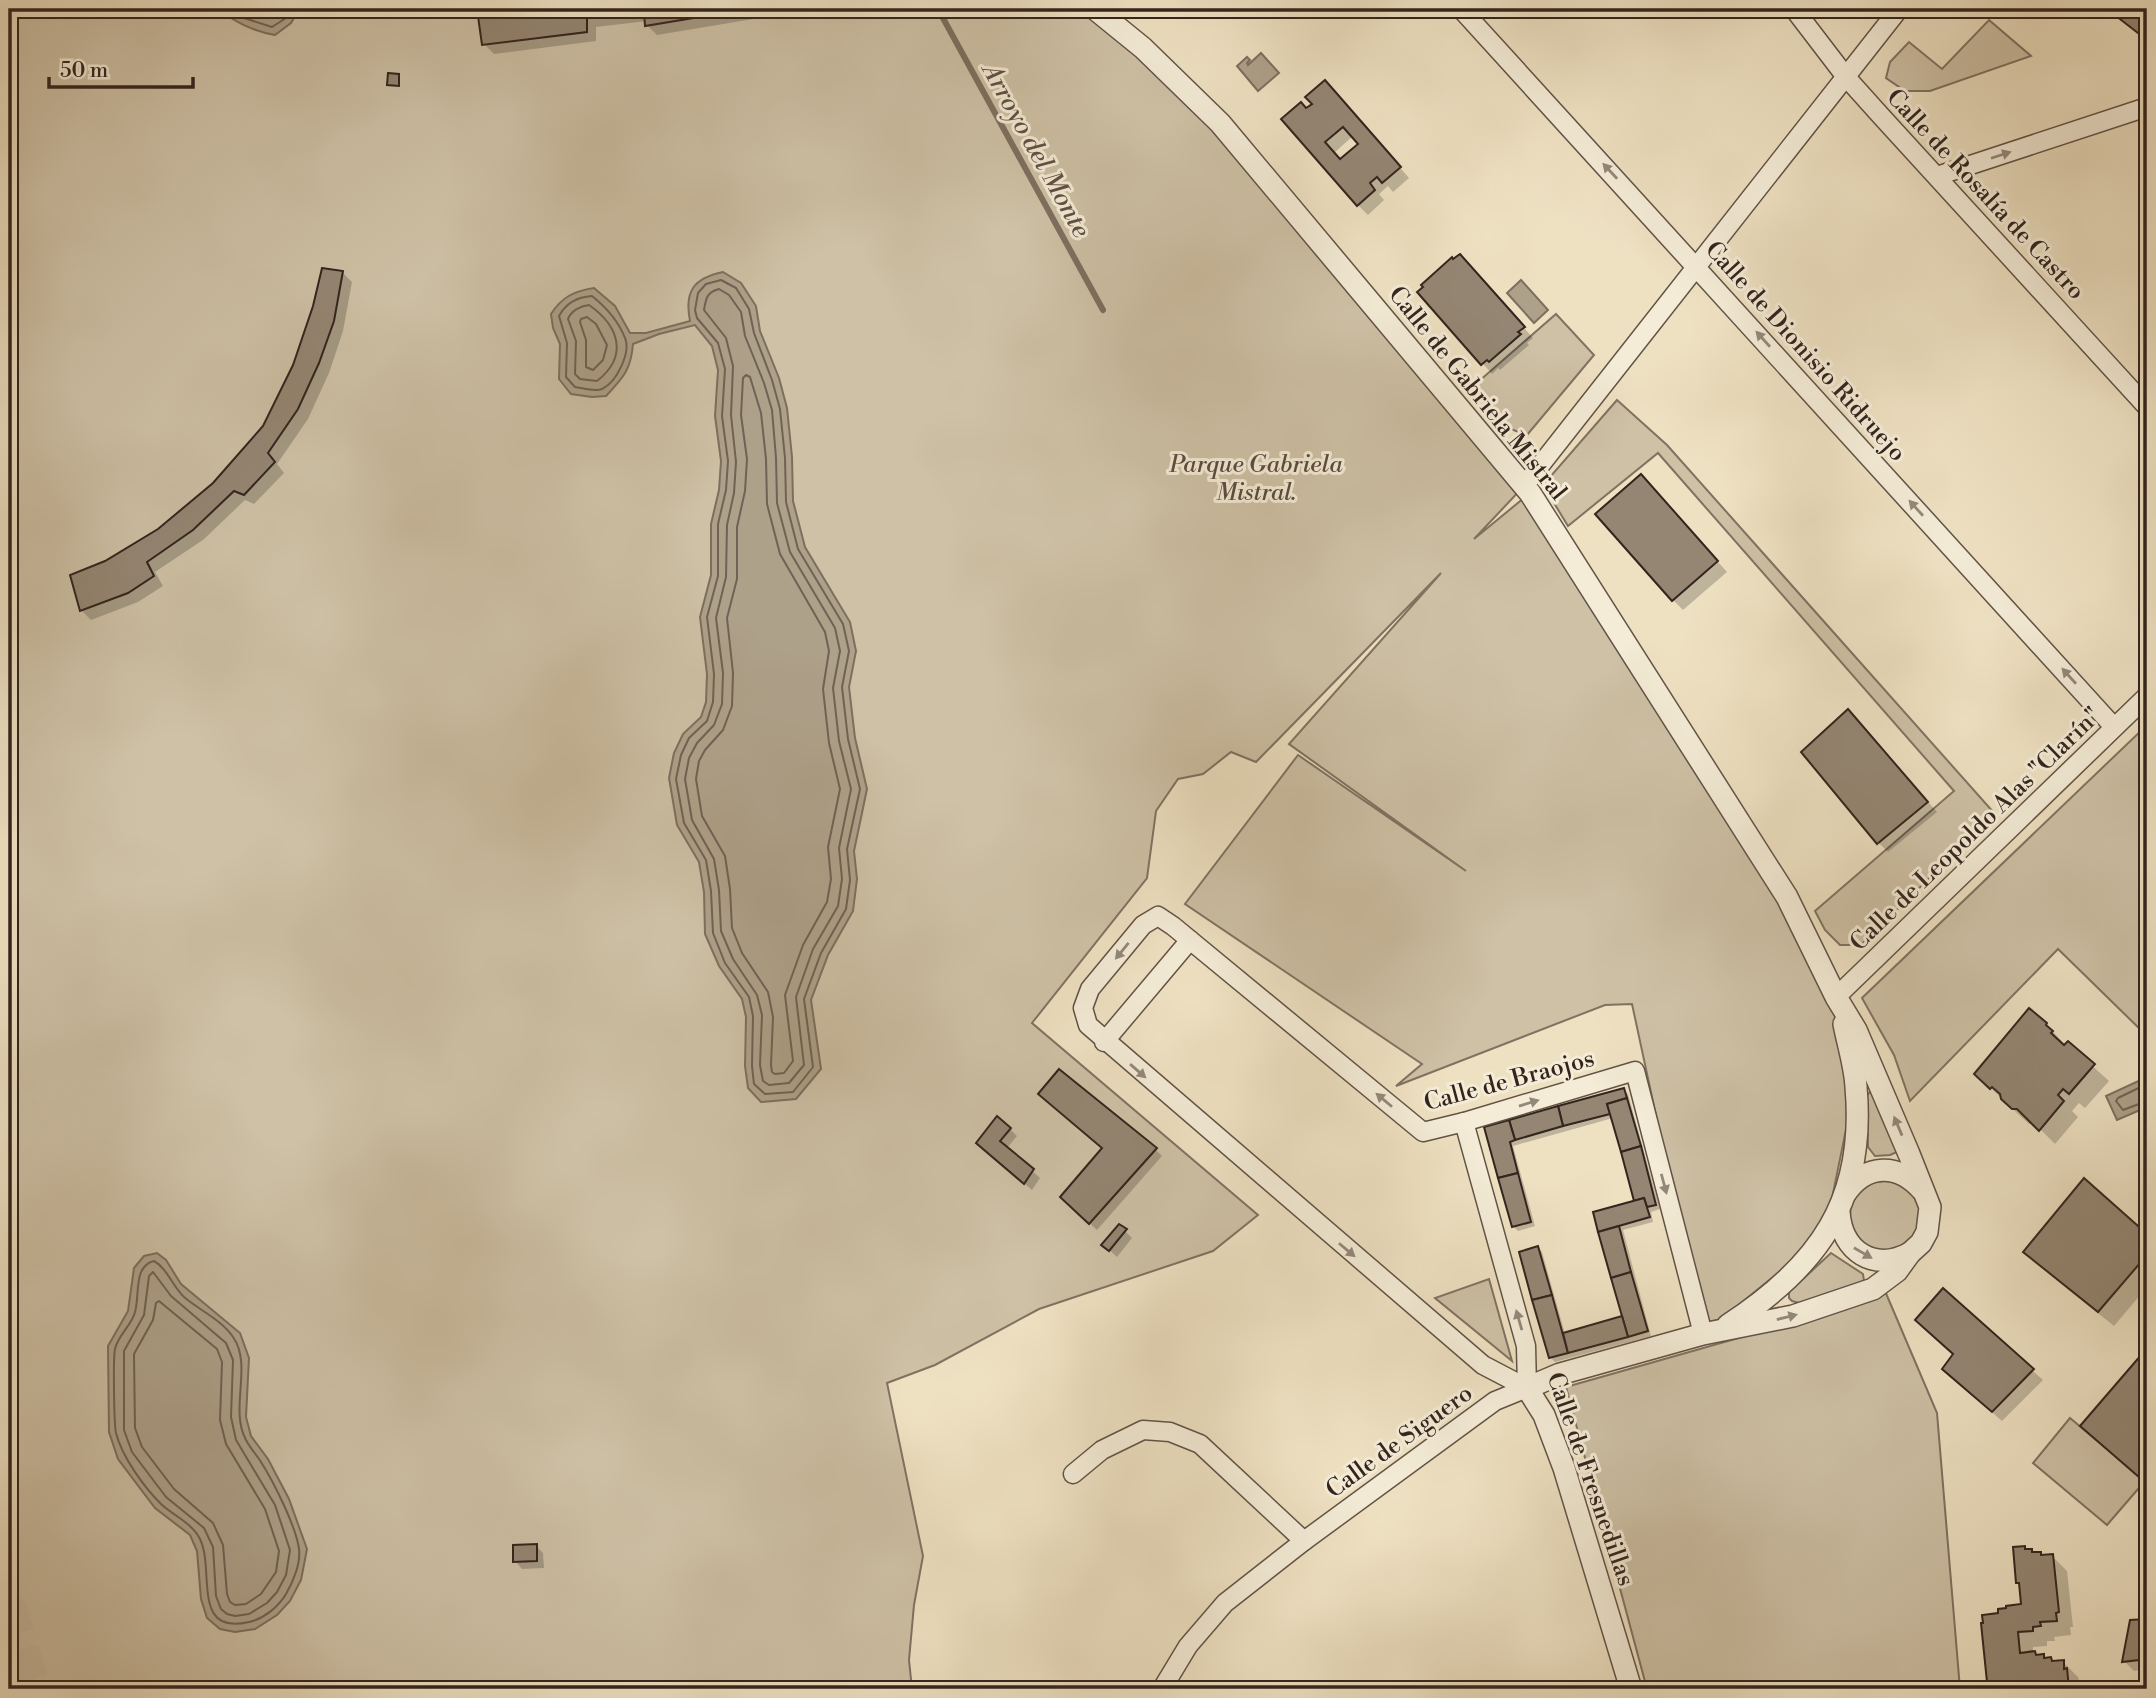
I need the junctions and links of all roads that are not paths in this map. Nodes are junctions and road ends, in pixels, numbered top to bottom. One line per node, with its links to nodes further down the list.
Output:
1 (1095, 9): 10 (street, Calle de Gabriela Mistral)
2 (1461, 9): 8 (street, Calle de Dionisio Ridruejo, one-way to 2)
3 (1794, 9): 5 (street, Calle de Rosalía de Castro)
4 (1899, 9): 5 (street)
5 (1846, 77): 7 (street, Calle de Rosalía de Castro); 8 (street)
6 (2147, 107): 7 (street, one-way to 6)
7 (1937, 176): 9 (street, Calle de Rosalía de Castro)
8 (1697, 266): 10 (street); 12 (street, Calle de Dionisio Ridruejo, one-way to 8)
9 (2147, 407)
10 (1524, 486): 14 (street, Calle de Gabriela Mistral)
11 (2147, 696): 12 (street, Calle de Leopoldo Alas "Clarín")
12 (2115, 727): 14 (street, Calle de Leopoldo Alas "Clarín")
13 (1190, 940): 15 (street); 15 (street, Calle de Braojos, one-way to 15); 16 (street, Calle de Braojos, one-way to 13)
14 (1838, 1001): 17 (street, Calle de Gabriela Mistral, one-way to 14); 18 (street, Calle de Gabriela Mistral)
15 (1104, 1042): 21 (street, Calle de Braojos, one-way to 21)
16 (1464, 1122): 20 (street, Calle de Braojos, one-way to 20); 21 (street, Calle de Fresnedillas, one-way to 16)
17 (1922, 1190): 18 (street, Calle de Gabriela Mistral); 19 (street, Calle de Gabriela Mistral)
18 (1842, 1203): 19 (street, one-way to 19); 20 (street, Calle de Gabriela Mistral)
19 (1910, 1253): 20 (street, Calle de Gabriela Mistral, one-way to 19)
20 (1712, 1332): 21 (street, Calle de Gabriela Mistral)
21 (1527, 1388): 23 (street, Calle de Siguero); 25 (street, Calle de Fresnedillas)
22 (1073, 1474): 23 (street)
23 (1304, 1541): 24 (street, Calle de Siguero)
24 (1162, 1689)
25 (1631, 1689)

